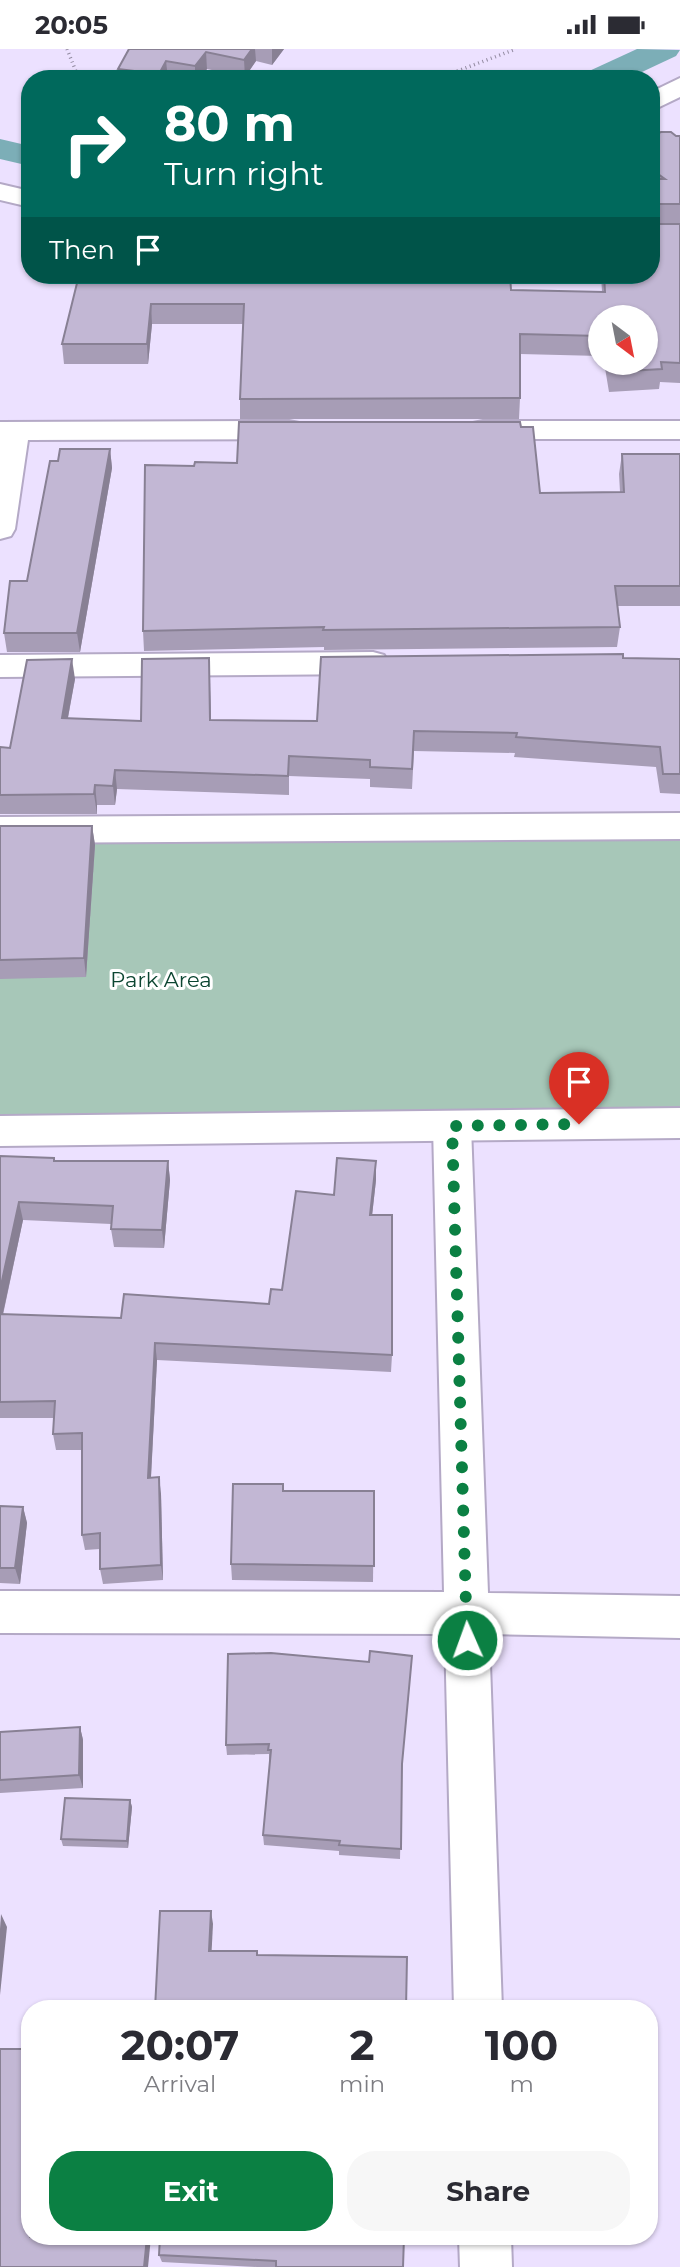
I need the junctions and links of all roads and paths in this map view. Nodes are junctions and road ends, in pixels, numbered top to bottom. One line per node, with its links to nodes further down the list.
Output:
1 (68, 49): 3 (path)
2 (516, 49): 4 (path)
3 (76, 70)
4 (460, 70)
5 (680, 86): 6 (street)
6 (660, 98)
7 (0, 193): 8 (street)
8 (21, 197)
9 (7, 430): 10 (street); 13 (street)
10 (320, 430)
11 (458, 430): 12 (street)
12 (680, 430)
13 (0, 529)
14 (402, 663): 15 (street)
15 (0, 666)
16 (680, 826): 17 (street)
17 (0, 830)
18 (680, 1123): 19 (street)
19 (452, 1126): 20 (street); 22 (street)
20 (0, 1131)
21 (0, 1612): 22 (street)
22 (466, 1613): 23 (street); 24 (street)
23 (680, 1617)
24 (478, 2000)
25 (485, 2245): 26 (street)
26 (486, 2267)

